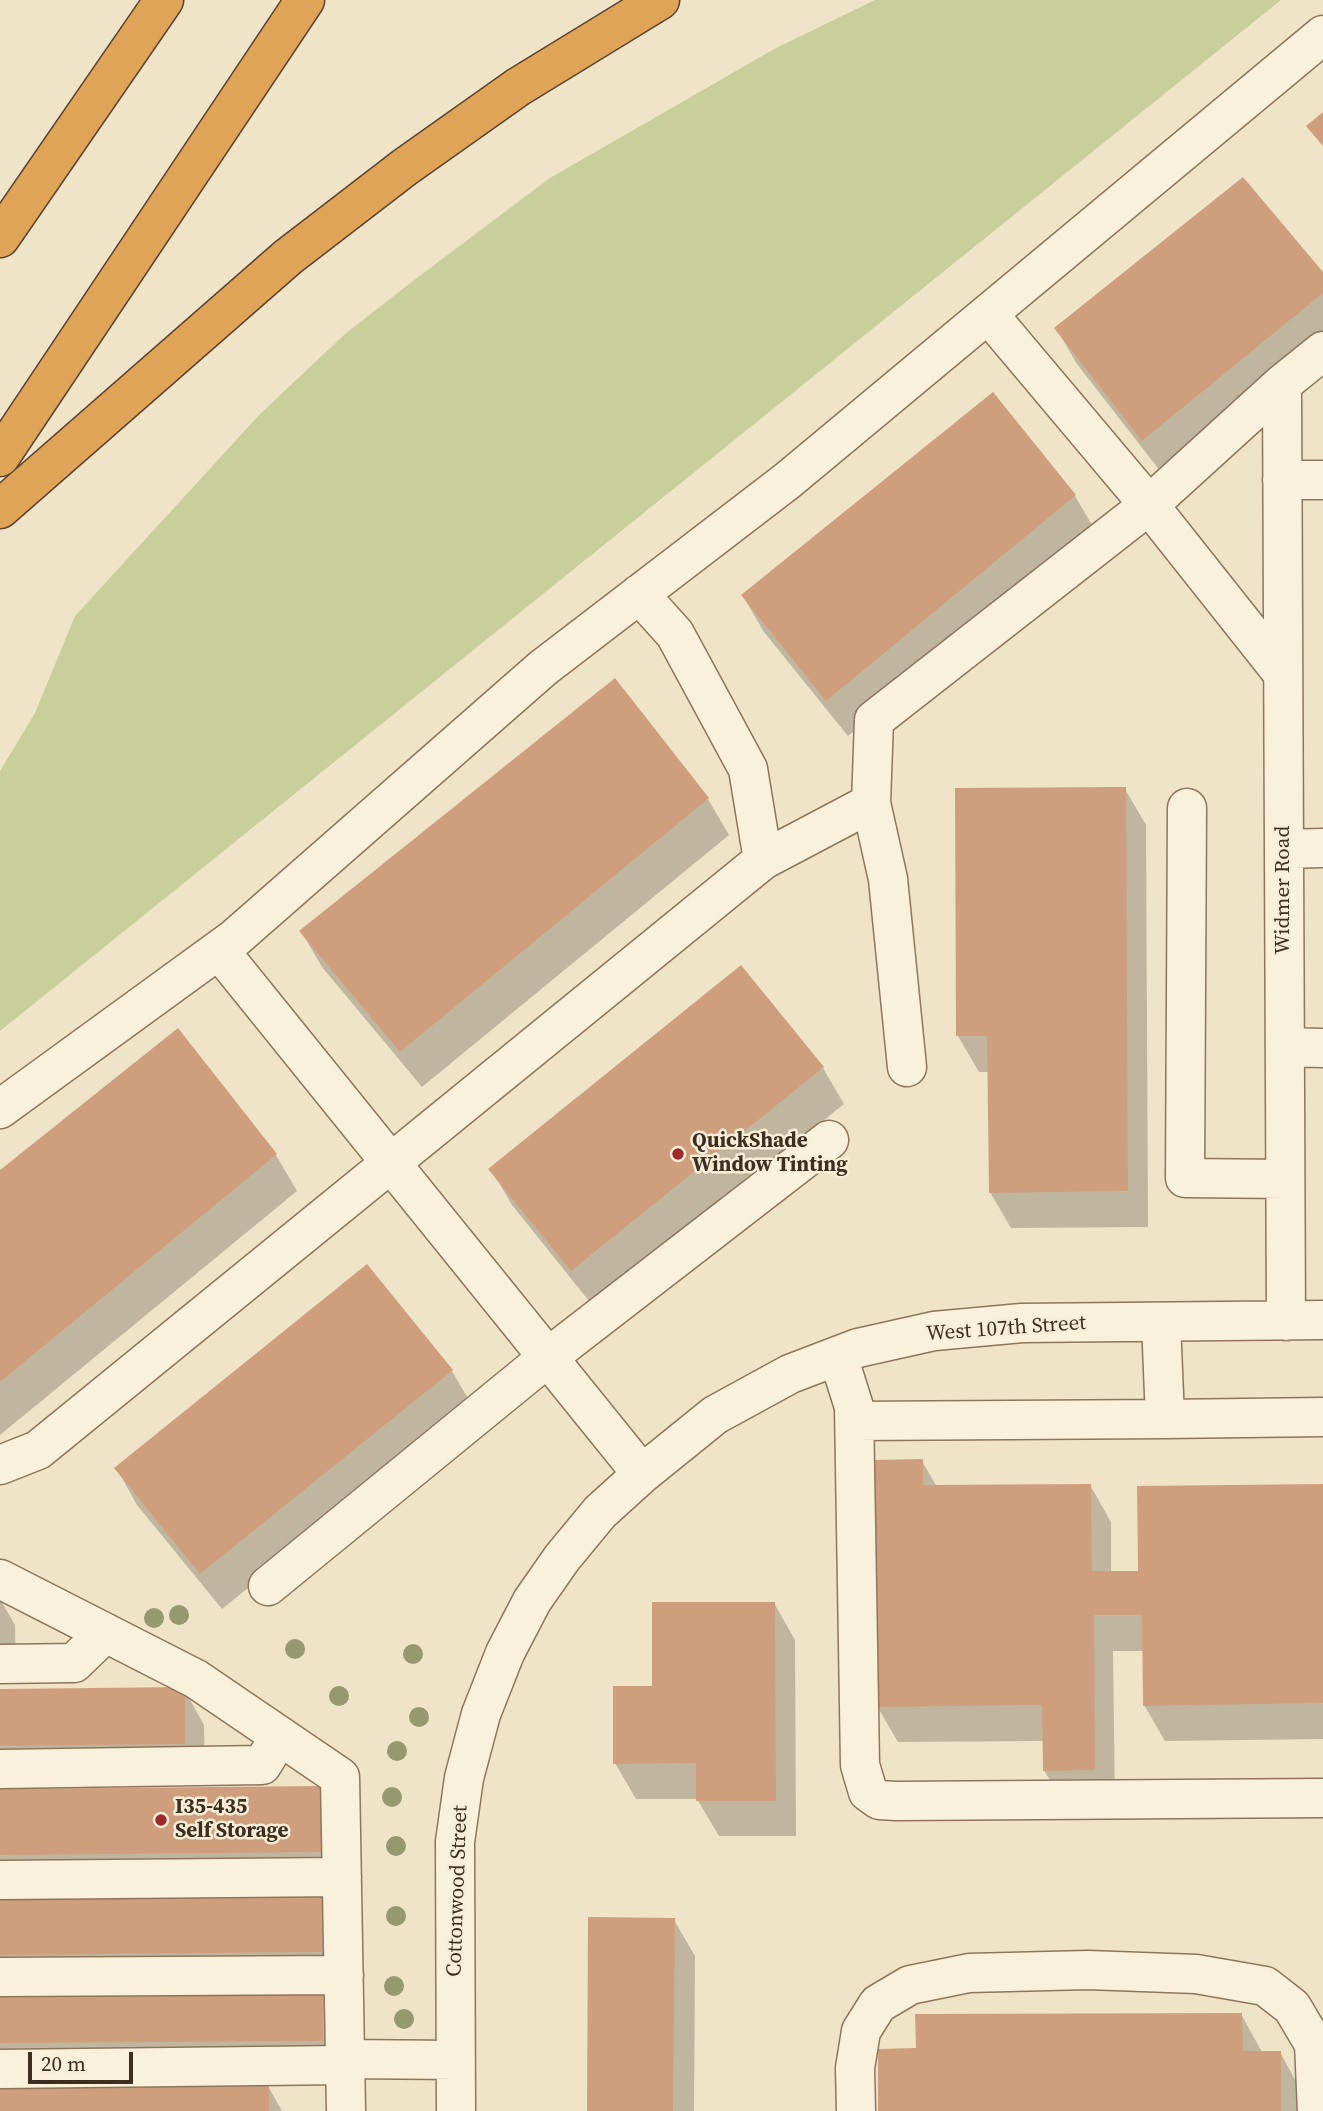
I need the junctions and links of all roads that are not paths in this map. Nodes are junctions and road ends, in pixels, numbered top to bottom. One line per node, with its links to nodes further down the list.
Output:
1 (164, 0): 5 (highway)
2 (305, 0): 9 (highway)
3 (660, 0): 13 (highway)
4 (1323, 34): 6 (street)
5 (0, 238)
6 (989, 315): 12 (street); 14 (street)
7 (1323, 351): 8 (street)
8 (1282, 384): 10 (street, Widmer Road); 12 (street)
9 (0, 457)
10 (1282, 470): 11 (street); 15 (street, Widmer Road)
11 (1323, 480)
12 (1149, 505): 15 (street); 16 (street)
13 (0, 509)
14 (639, 594): 20 (street); 21 (street)
15 (1283, 674): 19 (street, Widmer Road)
16 (871, 803): 20 (street); 24 (street)
17 (1187, 808): 28 (street)
18 (1323, 848): 19 (street)
19 (1284, 849): 22 (street, Widmer Road)
20 (763, 860): 27 (street)
21 (219, 950): 25 (street); 27 (street)
22 (1285, 1047): 23 (street); 28 (street, Widmer Road)
23 (1323, 1048)
24 (907, 1067)
25 (0, 1109)
26 (830, 1140): 33 (street)
27 (389, 1163): 33 (street); 37 (street)
28 (1285, 1178): 30 (street, Widmer Road)
29 (1323, 1320): 30 (street, West 107th Street)
30 (1286, 1321): 31 (street, West 107th Street)
31 (1161, 1322): 32 (street, West 107th Street); 35 (street)
32 (838, 1356): 36 (street); 38 (street, West 107th Street)
33 (547, 1358): 38 (street); 40 (street)
34 (1323, 1416): 35 (street)
35 (1165, 1419): 36 (street)
36 (855, 1422): 45 (street)
37 (0, 1465)
38 (642, 1474): 50 (street, Cottonwood Street)
39 (0, 1579): 41 (street)
40 (268, 1586)
41 (105, 1633): 42 (street); 43 (street)
42 (0, 1664)
43 (280, 1736): 44 (street); 46 (street)
44 (0, 1769)
45 (1323, 1798)
46 (342, 1877): 47 (street); 48 (street)
47 (0, 1880)
48 (344, 1975): 49 (street); 51 (street)
49 (0, 1977)
50 (456, 2060): 51 (street); 54 (street, Cottonwood Street)
51 (345, 2062): 52 (street); 53 (street)
52 (0, 2069)
53 (346, 2111)
54 (456, 2111)
55 (856, 2111): 56 (street)
56 (1318, 2111)

